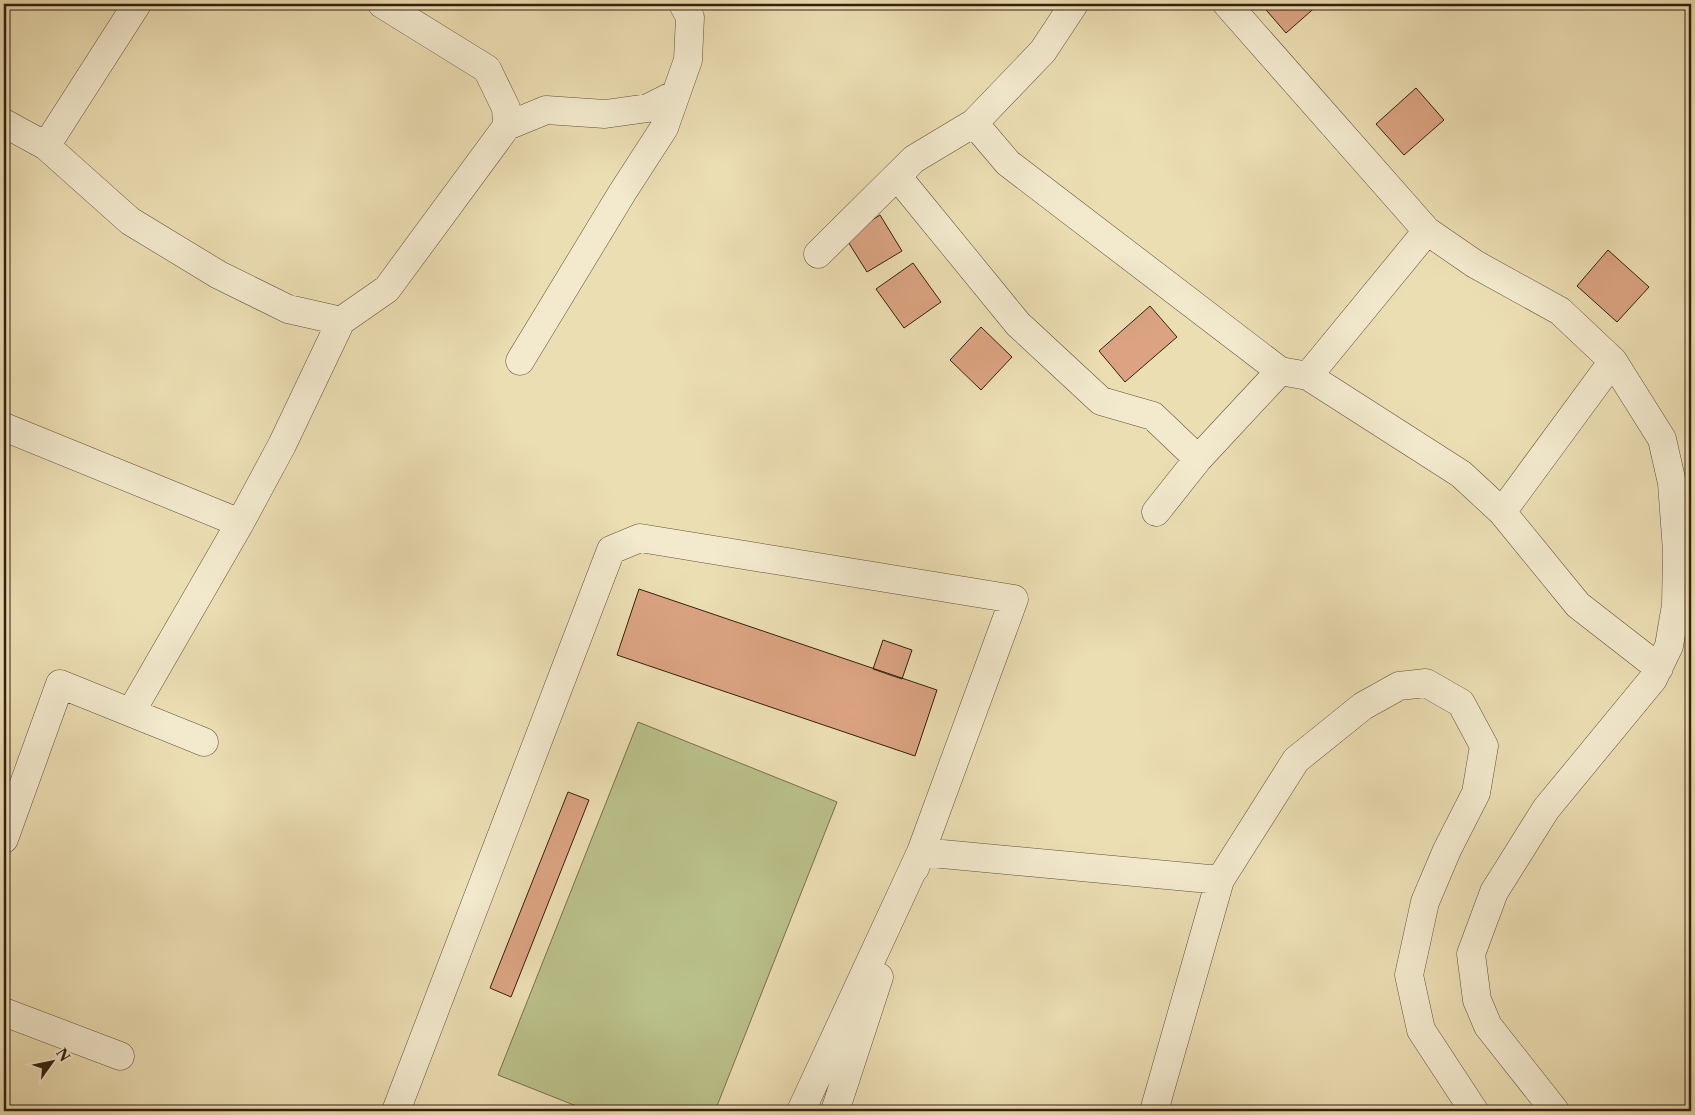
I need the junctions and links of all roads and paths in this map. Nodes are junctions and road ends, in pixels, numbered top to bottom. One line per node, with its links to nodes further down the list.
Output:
1 (137, 4): 10 (street)
2 (382, 4): 9 (street)
3 (683, 4): 6 (street)
4 (1074, 4): 8 (street)
5 (1228, 4): 12 (street)
6 (676, 94): 9 (street); 15 (street)
7 (4, 123): 10 (street)
8 (974, 124): 11 (street); 17 (street)
9 (507, 126): 14 (street)
10 (46, 146): 14 (street)
11 (897, 176): 13 (street); 20 (street)
12 (1427, 232): 16 (street); 18 (street)
13 (818, 254)
14 (341, 321): 23 (street)
15 (520, 361)
16 (1614, 361): 22 (street); 24 (street)
17 (1280, 371): 18 (street); 20 (street)
18 (1308, 376): 22 (street)
19 (4, 428): 23 (street)
20 (1198, 459): 21 (street)
21 (1156, 512)
22 (1502, 512): 24 (street)
23 (240, 523): 25 (street)
24 (1659, 668): 37 (street)
25 (131, 712): 26 (street); 27 (street)
26 (204, 742)
27 (4, 839)
28 (921, 852): 29 (street); 32 (street); 33 (street); 34 (street)
29 (1220, 880): 35 (street); 36 (street)
30 (4, 1012): 31 (street)
31 (120, 1056)
32 (396, 1111)
33 (801, 1111)
34 (835, 1111)
35 (1154, 1111)
36 (1474, 1111)
37 (1555, 1111)

